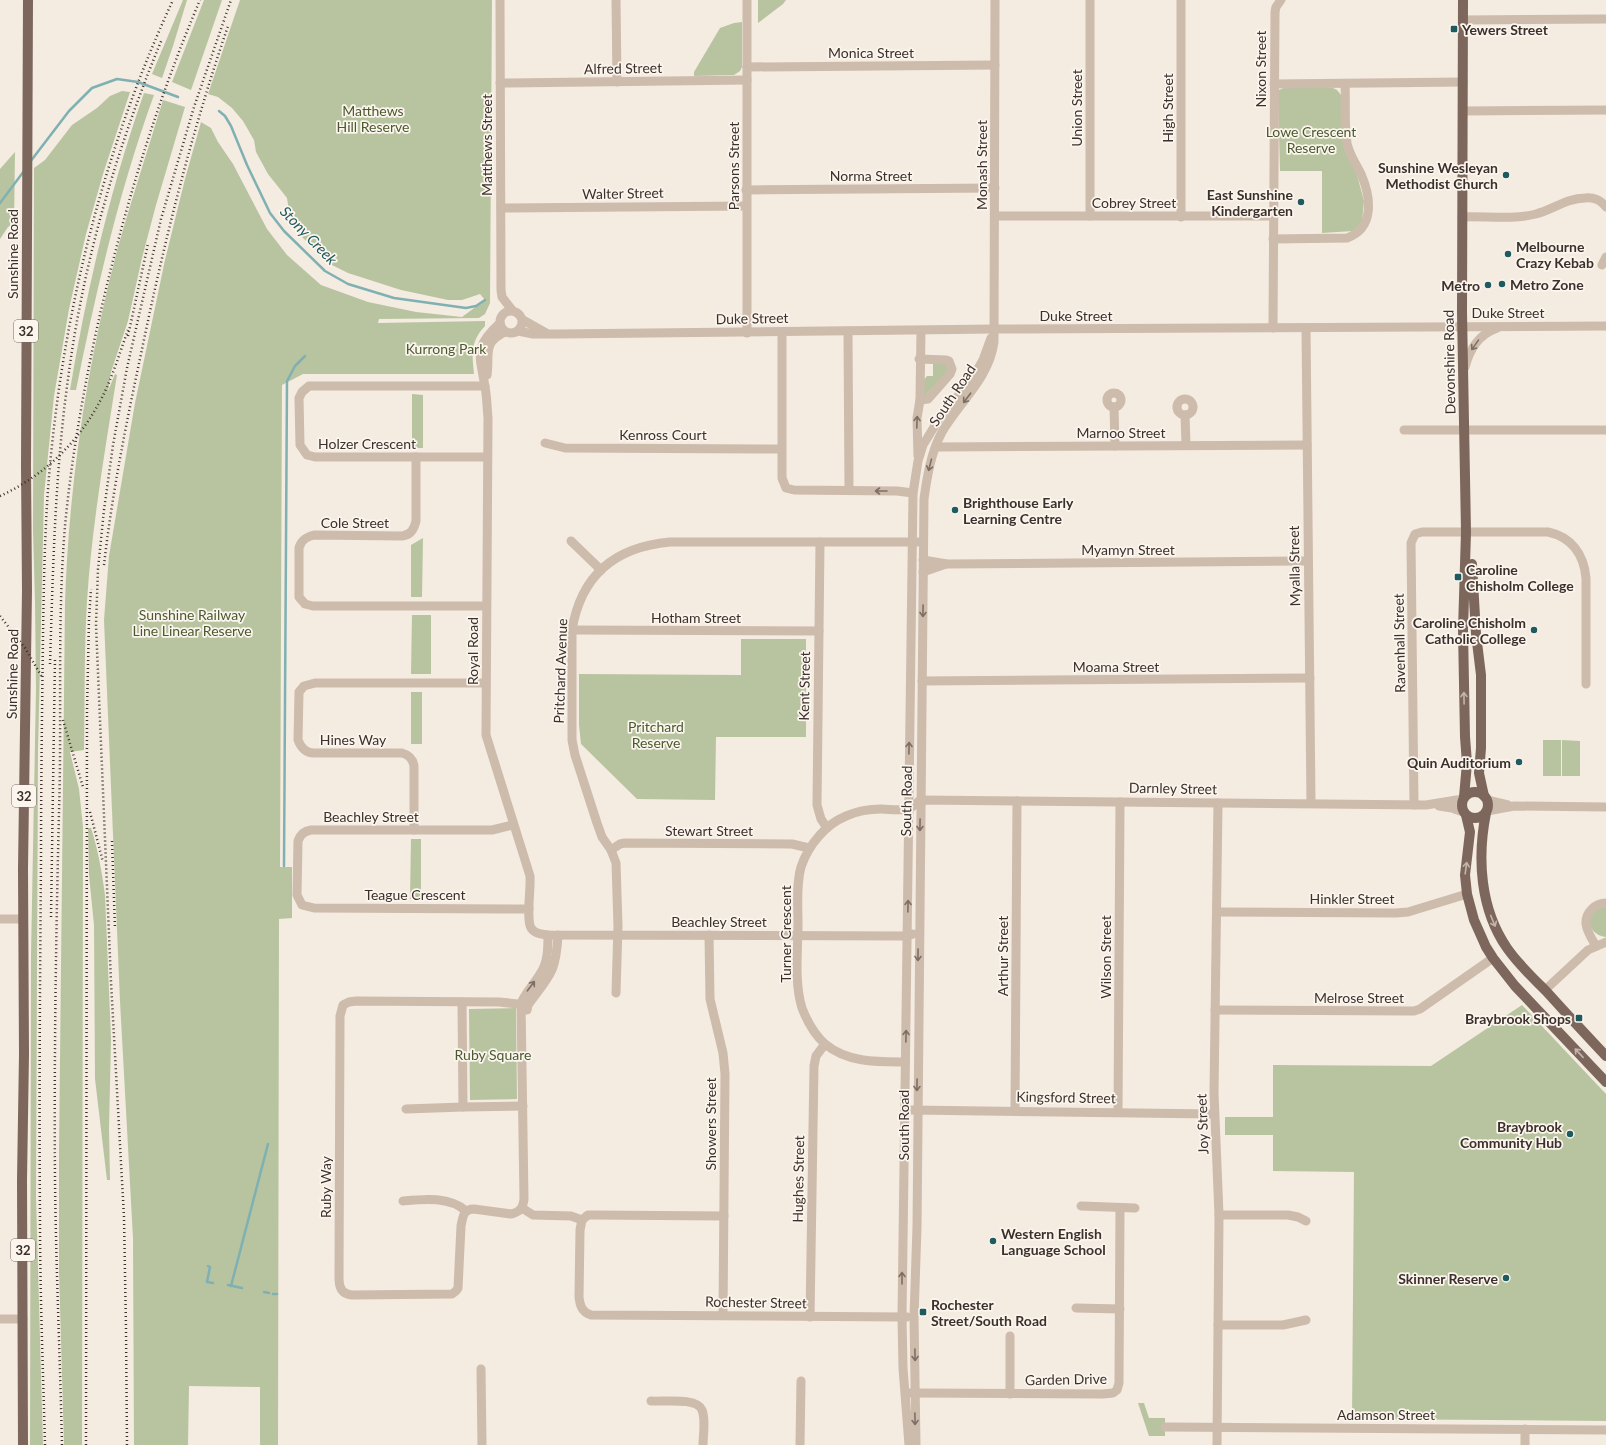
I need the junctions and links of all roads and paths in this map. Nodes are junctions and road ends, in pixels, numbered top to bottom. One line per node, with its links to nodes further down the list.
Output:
1 (28, 0): 113 (main road, Sunshine Road / 32)
2 (500, 0): 17 (street, Matthews Street)
3 (616, 0): 15 (street)
4 (747, 0): 13 (street, Parsons Street)
5 (994, 0): 12 (street, Monash Street)
6 (1090, 0): 28 (street, Union Street)
7 (1181, 0): 30 (street, High Street)
8 (1463, 0): 11 (main road, Devonshire Road)
9 (1280, 2): 18 (street, Nixon Street)
10 (1606, 19): 11 (street)
11 (1463, 20): 16 (main road, Devonshire Road)
12 (995, 66): 13 (street, Monica Street); 22 (street, Monash Street)
13 (747, 67): 14 (street, Parsons Street)
14 (747, 80): 15 (street, Alfred Street); 23 (street, Parsons Street)
15 (617, 82): 17 (street, Alfred Street)
16 (1463, 82): 19 (street); 21 (main road, Devonshire Road)
17 (500, 84): 26 (street, Matthews Street)
18 (1274, 84): 19 (street); 29 (street, Nixon Street)
19 (1346, 84): 32 (street)
20 (1606, 110): 21 (street)
21 (1463, 111): 31 (main road, Devonshire Road)
22 (995, 188): 23 (street, Norma Street); 27 (street, Monash Street)
23 (746, 190): 24 (street, Parsons Street)
24 (746, 206): 26 (street, Walter Street); 49 (street, Parsons Street)
25 (1606, 207): 31 (street)
26 (501, 208): 33 (street, Matthews Street)
27 (995, 216): 28 (street, Cobrey Street); 42 (street, Monash Street)
28 (1090, 216): 30 (street, Cobrey Street)
29 (1273, 216): 30 (street, Cobrey Street); 32 (street, Nixon Street)
30 (1181, 217)
31 (1462, 217): 37 (main road, Devonshire Road)
32 (1273, 239): 40 (street, Nixon Street)
33 (501, 290): 34 (street, Matthews Street); 36 (street, Matthews Street)
34 (512, 310): 35 (street); 36 (street)
35 (523, 320): 43 (street); 48 (street, Duke Street)
36 (500, 321): 45 (street); 52 (street, Royal Road)
37 (1462, 326): 39 (street, Duke Street); 41 (street, Duke Street); 51 (main road, Devonshire Road)
38 (1606, 326): 39 (street, Duke Street)
39 (1500, 327): 51 (street, one-way to 51)
40 (1273, 328): 41 (street, Duke Street); 42 (street, Duke Street)
41 (1306, 328): 61 (street, Myalla Street)
42 (994, 329): 44 (street, Duke Street); 63 (street, South Road, one-way to 63); 67 (street, South Road)
43 (518, 331): 45 (street); 48 (street, Duke Street)
44 (921, 331): 47 (street, Duke Street); 50 (street, South Road)
45 (505, 332): 52 (street, Royal Road)
46 (782, 332): 47 (street, Duke Street); 49 (street, Duke Street); 64 (street)
47 (848, 332): 68 (street)
48 (546, 333): 49 (street, Duke Street)
49 (747, 333)
50 (920, 359): 53 (street, South Road); 53 (street)
51 (1463, 374): 56 (main road, Devonshire Road)
52 (485, 386): 65 (street, Holzer Crescent); 66 (street, Royal Road)
53 (920, 400): 67 (street, South Road, one-way to 53)
54 (1114, 408): 62 (street)
55 (1186, 415): 60 (street)
56 (1464, 429): 57 (street); 58 (street); 70 (main road, Devonshire Road)
57 (1404, 430)
58 (1606, 430)
59 (545, 443): 64 (street, Kenross Court)
60 (1186, 445): 61 (street, Marnoo Street); 62 (street, Marnoo Street)
61 (1307, 445): 76 (street, Myalla Street)
62 (1115, 446): 63 (street, Marnoo Street)
63 (936, 447): 74 (street, South Road, one-way to 74)
64 (781, 449): 68 (street)
65 (416, 457): 66 (street, Holzer Crescent); 80 (street, Cole Street)
66 (487, 457): 80 (street, Royal Road)
67 (918, 461): 69 (street, South Road)
68 (849, 490): 69 (street, one-way to 68)
69 (913, 493): 73 (street, South Road)
70 (1466, 532): 86 (street); 87 (main road, one-way to 70); 88 (main road); 94 (street, Ravenhall Street)
71 (571, 541): 78 (street)
72 (820, 542): 73 (street, Pritchard Avenue); 78 (street, Pritchard Avenue); 82 (street, Kent Street)
73 (912, 542): 74 (street, Pritchard Avenue); 98 (street, South Road, one-way to 73)
74 (923, 542): 75 (street, South Road)
75 (923, 560): 77 (street, Myamyn Street); 79 (street, South Road)
76 (1308, 561): 77 (street, Myamyn Street); 83 (street, Myalla Street)
77 (947, 564): 79 (street, Myamyn Street)
78 (600, 570): 81 (street, Pritchard Avenue)
79 (923, 572): 84 (street, South Road, one-way to 84)
80 (486, 606): 85 (street, Royal Road)
81 (572, 630): 82 (street, Hotham Street); 105 (street, Pritchard Avenue)
82 (819, 631): 102 (street, Kent Street)
83 (1310, 678): 84 (street, Moama Street); 93 (street, Myalla Street)
84 (922, 681): 89 (street, South Road)
85 (486, 683): 101 (street, Royal Road); 103 (street, Hines Way)
86 (1586, 684)
87 (1464, 798): 88 (main road); 95 (street, Darnley Street); 100 (main road)
88 (1485, 798): 96 (street); 99 (main road)
89 (920, 800): 90 (street, Darnley Street); 98 (street); 115 (street, South Road, one-way to 115)
90 (1017, 801): 91 (street, Darnley Street); 142 (street, Arthur Street)
91 (1120, 802): 92 (street, Darnley Street); 143 (street, Wilson Street)
92 (1218, 803): 93 (street, Darnley Street); 111 (street, Joy Street)
93 (1311, 803): 94 (street, Darnley Street)
94 (1414, 805): 95 (street, Darnley Street)
95 (1426, 805): 100 (street, Darnley Street)
96 (1514, 806): 97 (street); 99 (street)
97 (1606, 807)
98 (909, 809): 102 (street, Turner Crescent); 121 (street, South Road, one-way to 98)
99 (1486, 812): 100 (main road); 106 (main road)
100 (1465, 813): 107 (main road, one-way to 100)
101 (514, 825): 103 (street, Beachley Street); 110 (street, Royal Road)
102 (827, 828): 104 (street, Turner Crescent)
103 (414, 830): 109 (street, Beachley Street)
104 (809, 848): 105 (street, Stewart Street); 120 (street, Turner Crescent)
105 (611, 850): 116 (street, Pritchard Avenue)
106 (1484, 891): 107 (main road, Hinkler Street); 124 (main road, one-way to 124)
107 (1467, 894): 111 (street, Hinkler Street); 125 (main road)
108 (1606, 903): 123 (street)
109 (302, 905): 110 (street, Teague Crescent)
110 (529, 909): 114 (street, Royal Road)
111 (1217, 912): 132 (street, Joy Street)
112 (0, 919): 113 (street)
113 (23, 919): 162 (main road, Sunshine Road / 32)
114 (532, 929): 117 (street, Beachley Street)
115 (918, 933): 121 (street, Beachley Street); 140 (street, South Road, one-way to 140)
116 (617, 934): 118 (street, Beachley Street); 119 (street, Beachley Street); 128 (street, Pritchard Avenue)
117 (548, 935): 118 (street, Beachley Street); 126 (street)
118 (558, 935): 126 (street)
119 (709, 935): 120 (street, Beachley Street); 152 (street, Showers Street)
120 (798, 935): 121 (street, Beachley Street); 133 (street, Turner Crescent)
121 (907, 936): 135 (street, South Road, one-way to 121)
122 (1606, 942): 123 (street)
123 (1596, 946): 127 (street)
124 (1508, 949): 125 (main road, Melrose Street); 127 (main road)
125 (1493, 958): 131 (main road); 132 (street, Melrose Street)
126 (545, 976): 130 (street)
127 (1545, 990): 131 (main road); 134 (main road)
128 (616, 993)
129 (462, 1002): 130 (street, Ruby Way); 138 (street); 150 (street, Ruby Way)
130 (525, 1004): 137 (street)
131 (1533, 1005): 136 (main road, one-way to 131)
132 (1215, 1010): 144 (street, Joy Street)
133 (825, 1044): 135 (street, Turner Crescent); 158 (street, Hughes Street)
134 (1606, 1056)
135 (905, 1062): 141 (street, South Road)
136 (1606, 1082)
137 (523, 1106): 138 (street); 147 (street)
138 (463, 1107): 139 (street)
139 (406, 1108)
140 (917, 1110): 141 (street, Kingsford Street); 142 (street, Kingsford Street); 160 (street, South Road)
141 (905, 1111): 159 (street, South Road, one-way to 141)
142 (1015, 1111): 143 (street, Kingsford Street)
143 (1118, 1112): 144 (street, Kingsford Street)
144 (1214, 1114): 151 (street, Joy Street)
145 (403, 1201): 150 (street)
146 (1081, 1206): 148 (street)
147 (522, 1208): 150 (street); 153 (street)
148 (1120, 1208): 149 (street); 156 (street, Garden Drive)
149 (1135, 1208)
150 (466, 1211)
151 (1219, 1215): 154 (street); 164 (street, Joy Street)
152 (724, 1216): 153 (street); 157 (street, Showers Street)
153 (582, 1220): 157 (street, Rochester Street)
154 (1306, 1222)
155 (1076, 1308): 156 (street)
156 (1120, 1309): 170 (street, Garden Drive)
157 (723, 1316): 158 (street, Rochester Street)
158 (810, 1317): 159 (street, Rochester Street)
159 (902, 1317): 160 (street, Rochester Street); 168 (street, South Road)
160 (914, 1317): 169 (street, South Road, one-way to 169)
161 (0, 1319): 162 (street)
162 (22, 1319): 176 (main road, Sunshine Road / 32)
163 (1306, 1320): 164 (street)
164 (1218, 1324): 173 (street, Joy Street)
165 (1010, 1336): 170 (street)
166 (481, 1369): 177 (street)
167 (801, 1381): 179 (street)
168 (905, 1393): 169 (street, Garden Drive); 180 (street, South Road)
169 (915, 1393): 170 (street, Garden Drive); 181 (street, South Road, one-way to 181)
170 (1010, 1394)
171 (651, 1402): 178 (street)
172 (1165, 1427): 173 (street, Adamson Street)
173 (1217, 1427): 174 (street, Adamson Street); 182 (street, Joy Street)
174 (1525, 1429): 175 (street, Adamson Street); 183 (street)
175 (1606, 1430)
176 (23, 1445)
177 (482, 1445)
178 (703, 1445)
179 (800, 1445)
180 (909, 1445)
181 (916, 1445)
182 (1217, 1445)
183 (1525, 1445)

